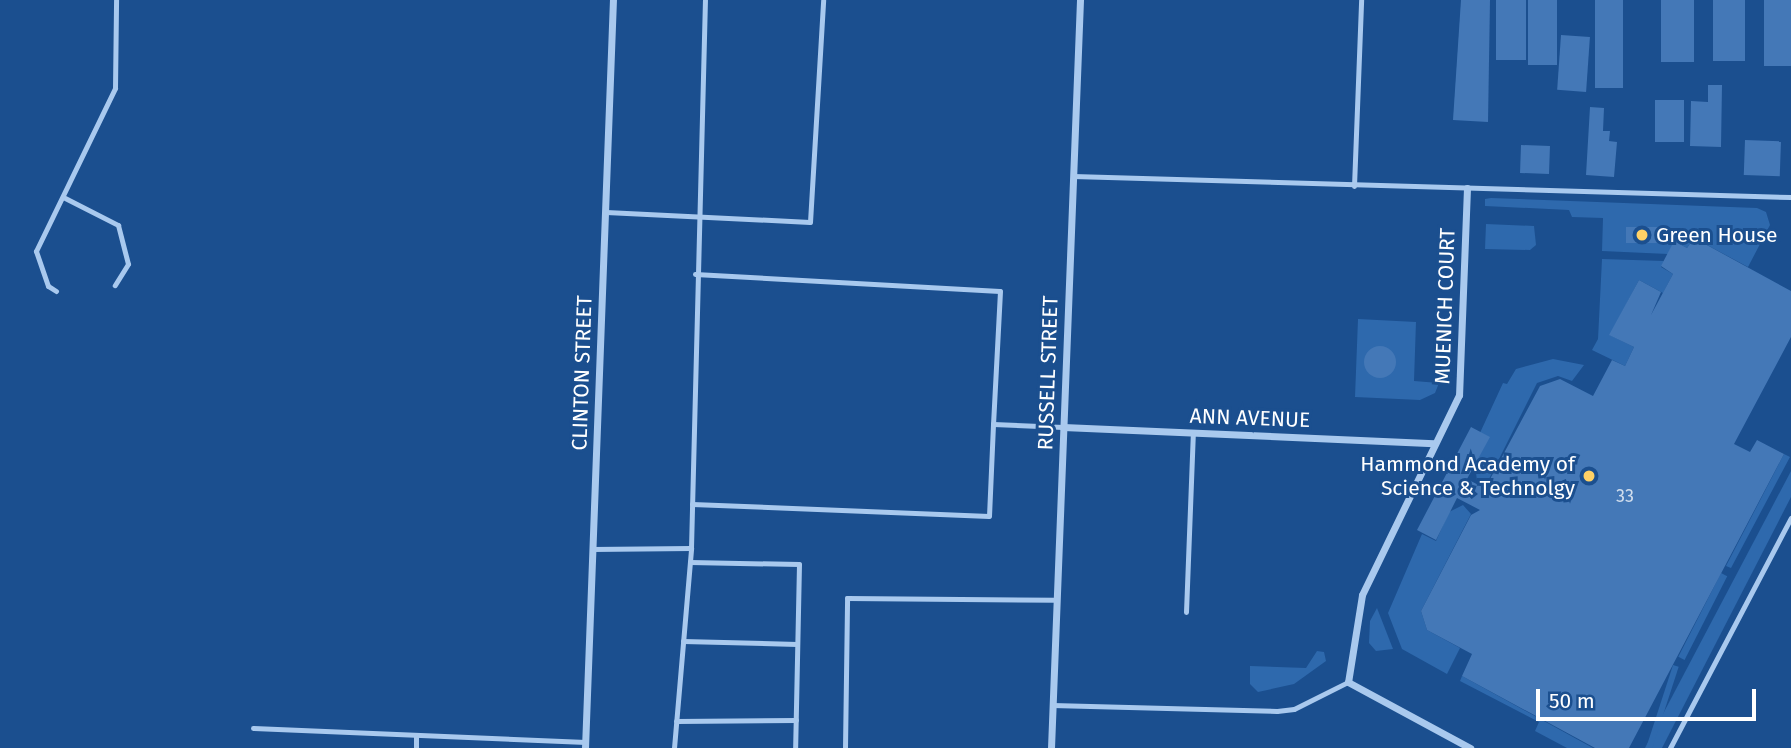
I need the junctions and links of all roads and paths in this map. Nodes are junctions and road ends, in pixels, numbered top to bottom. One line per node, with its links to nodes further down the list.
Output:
1 (116, 0): 10 (lane)
2 (612, 0): 12 (street, CLINTON STREET)
3 (705, 0): 13 (lane)
4 (823, 0): 13 (lane)
5 (1080, 0): 7 (street, RUSSELL STREET)
6 (1361, 0): 8 (lane)
7 (1073, 176): 8 (lane); 18 (street, RUSSELL STREET)
8 (1354, 186): 9 (lane)
9 (1467, 188): 11 (lane); 20 (street, MUENICH COURT)
10 (63, 197): 15 (lane); 16 (lane)
11 (1791, 197)
12 (606, 212): 13 (lane); 24 (street, CLINTON STREET)
13 (696, 215): 14 (lane)
14 (695, 274): 17 (lane); 21 (lane)
15 (115, 285)
16 (56, 291)
17 (993, 424): 18 (lane); 21 (lane)
18 (1063, 427): 19 (street, ANN AVENUE); 26 (street, RUSSELL STREET)
19 (1193, 433): 20 (street, ANN AVENUE); 27 (lane)
20 (1434, 443): 30 (street, MUENICH COURT)
21 (692, 504): 23 (lane)
22 (1791, 518): 45 (lane)
23 (691, 548): 24 (lane); 25 (lane)
24 (592, 549): 37 (street, CLINTON STREET)
25 (690, 562): 28 (lane); 29 (lane)
26 (1056, 600): 31 (street, RUSSELL STREET); 42 (lane)
27 (1186, 612)
28 (683, 641): 29 (lane); 33 (lane)
29 (797, 644): 32 (lane)
30 (1348, 682): 31 (lane); 44 (street)
31 (1052, 705): 43 (street, RUSSELL STREET)
32 (796, 720): 33 (lane); 41 (lane)
33 (676, 721): 40 (lane)
34 (253, 728): 35 (lane)
35 (416, 735): 36 (lane); 38 (lane)
36 (500, 739): 37 (lane); 39 (lane)
37 (586, 745)
38 (416, 748)
39 (499, 748)
40 (674, 748)
41 (795, 748)
42 (845, 748)
43 (1051, 748)
44 (1470, 748)
45 (1671, 748)

